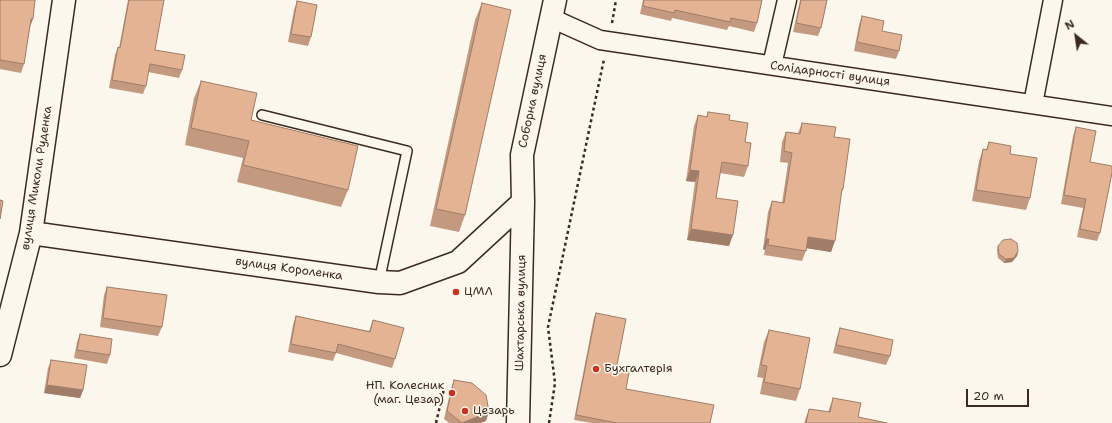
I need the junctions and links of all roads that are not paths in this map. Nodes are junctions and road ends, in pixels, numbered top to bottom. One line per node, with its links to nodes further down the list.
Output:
1 (64, 0): 10 (street, вулиця Миколи Руденка)
2 (787, 0): 5 (street)
3 (1053, 0): 6 (street)
4 (553, 9): 5 (street, Солідарності вулиця); 9 (street, Соборна вулиця)
5 (772, 65): 6 (street, Солідарності вулиця)
6 (1033, 104): 8 (street, Солідарності вулиця)
7 (262, 115): 11 (lane)
8 (1112, 116)
9 (523, 202): 11 (street, вулиця Короленка); 13 (street, Шахтарська вулиця)
10 (31, 233): 11 (street, вулиця Короленка); 12 (street, вулиця Миколи Руденка)
11 (379, 282)
12 (0, 355)
13 (518, 423)

